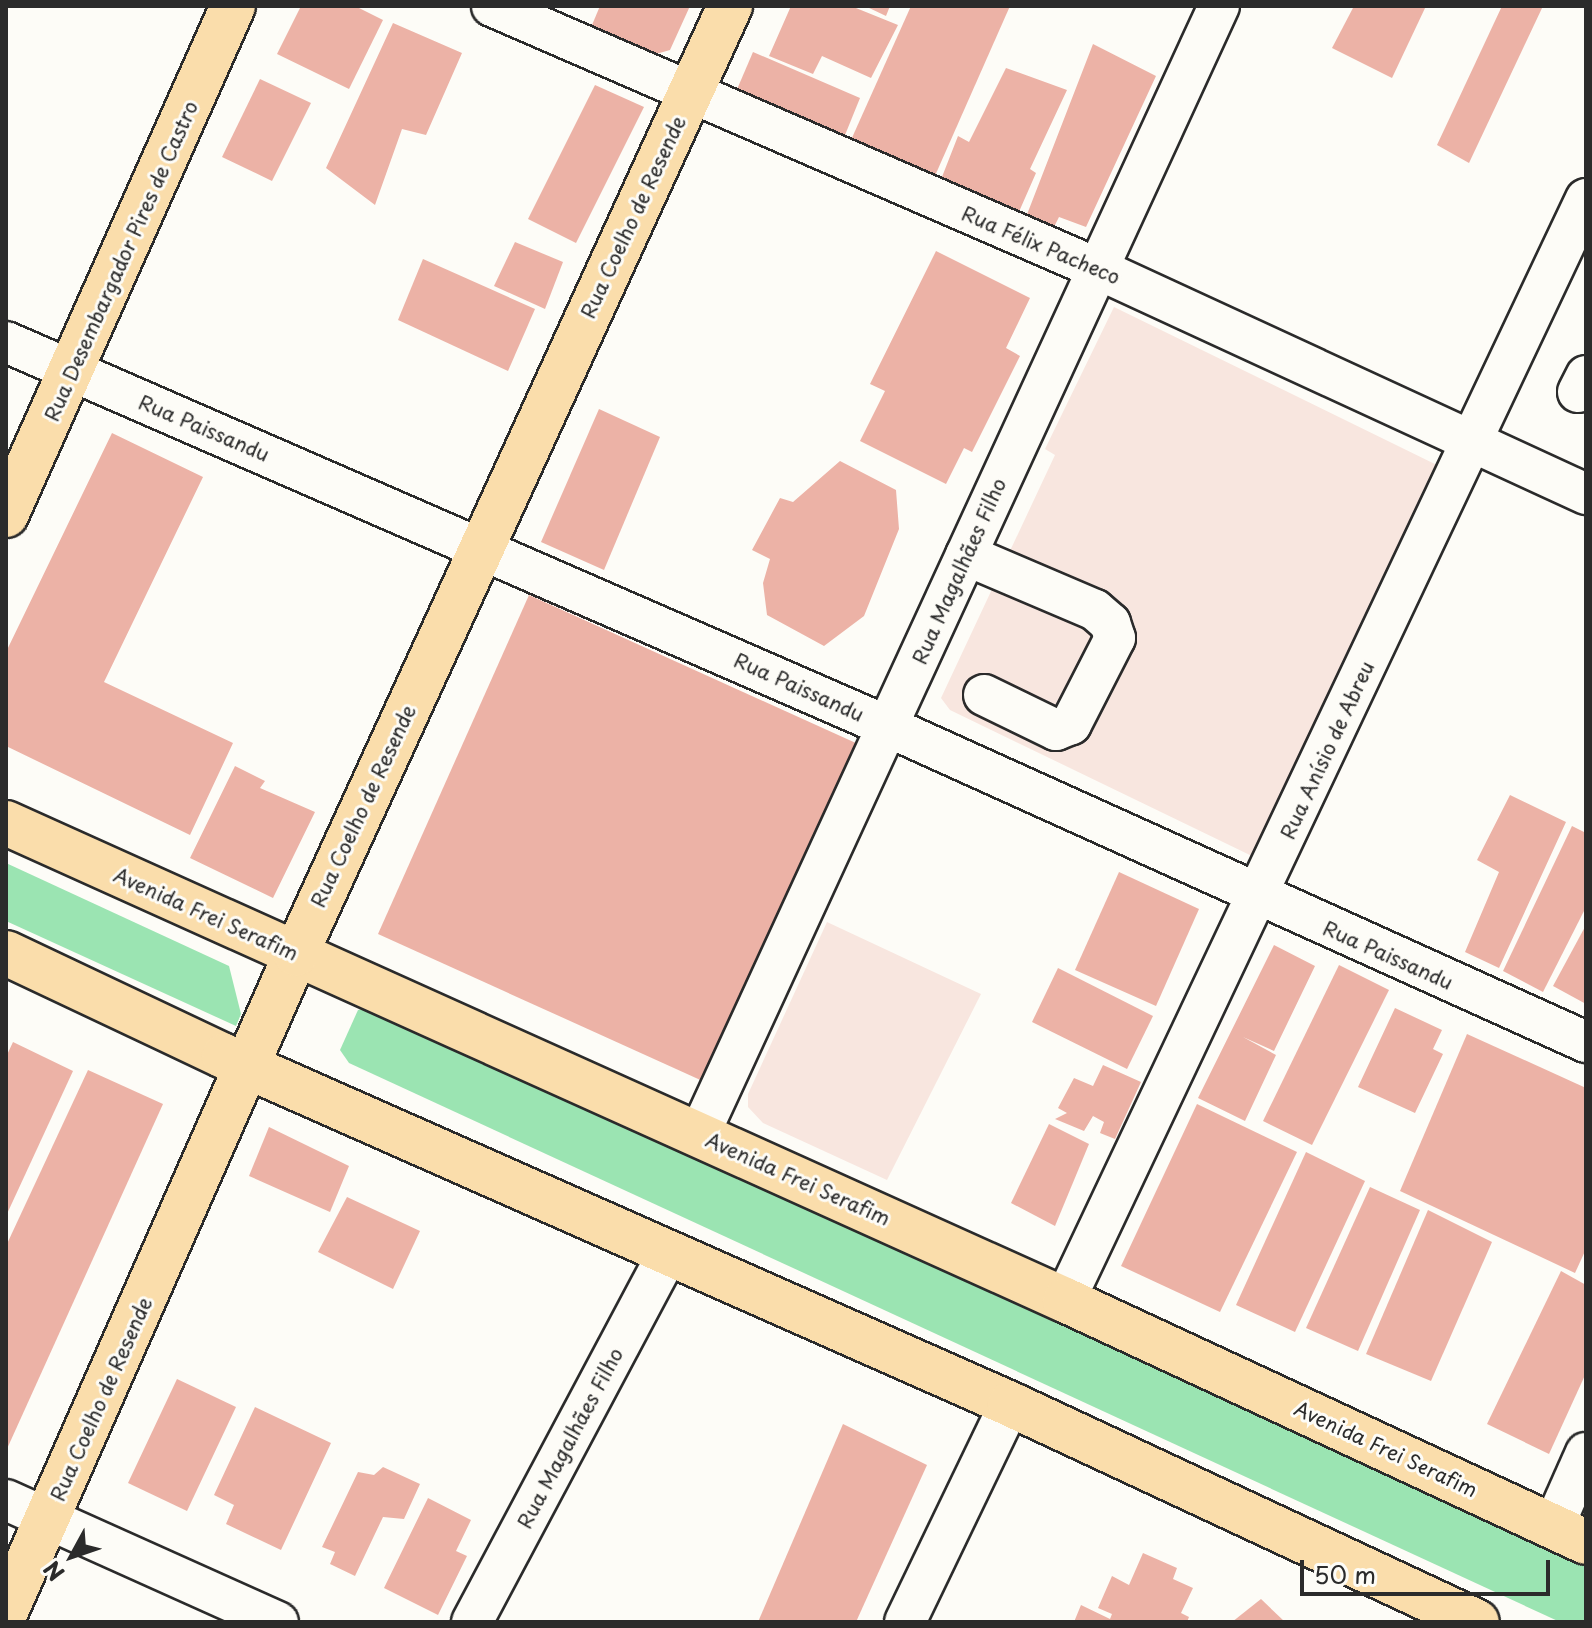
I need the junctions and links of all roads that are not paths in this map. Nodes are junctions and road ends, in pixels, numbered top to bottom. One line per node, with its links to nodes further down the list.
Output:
1 (233, 6): 9 (main road, Rua Desembargador Pires de Castro)
2 (492, 6): 5 (street, Rua Félix Pacheco)
3 (730, 6): 5 (main road, Rua Coelho de Resende)
4 (1219, 6): 7 (street, Rua Magalhães Filho)
5 (689, 95): 7 (street, Rua Félix Pacheco); 13 (main road, Rua Coelho de Resende)
6 (1586, 199): 10 (street, Rua Anísio de Abreu)
7 (1096, 268): 10 (street, Rua Félix Pacheco); 14 (street, Rua Magalhães Filho)
8 (6, 342): 9 (street, Rua Paissandu)
9 (72, 372): 12 (main road, Rua Desembargador Pires de Castro); 13 (street, Rua Paissandu)
10 (1470, 444): 11 (street, Rua Félix Pacheco); 18 (street, Rua Anísio de Abreu)
11 (1586, 494)
12 (6, 515)
13 (482, 547): 16 (street, Rua Paissandu); 20 (main road, Rua Coelho de Resende)
14 (966, 555): 15 (street); 16 (street, Rua Magalhães Filho)
15 (984, 695)
16 (889, 727): 18 (street, Rua Paissandu); 23 (street, Rua Magalhães Filho)
17 (6, 823): 20 (main road, Avenida Frei Serafim)
18 (1258, 898): 21 (street, Rua Paissandu); 25 (street, Rua Anísio de Abreu)
19 (6, 953): 22 (main road)
20 (296, 954): 22 (main road, Rua Coelho de Resende); 23 (main road, Avenida Frei Serafim)
21 (1586, 1042)
22 (246, 1066): 24 (main road); 29 (main road, Rua Coelho de Resende)
23 (699, 1135): 25 (main road, Avenida Frei Serafim)
24 (668, 1254): 26 (main road); 33 (street, Rua Magalhães Filho)
25 (1065, 1300): 30 (main road, Avenida Frei Serafim)
26 (1010, 1404): 34 (street); 35 (main road)
27 (1586, 1453): 30 (street)
28 (6, 1500): 29 (street)
29 (49, 1518): 31 (main road, Rua Coelho de Resende); 32 (street)
30 (1569, 1534)
31 (6, 1611)
32 (278, 1622)
33 (472, 1622)
34 (905, 1622)
35 (1477, 1622)

